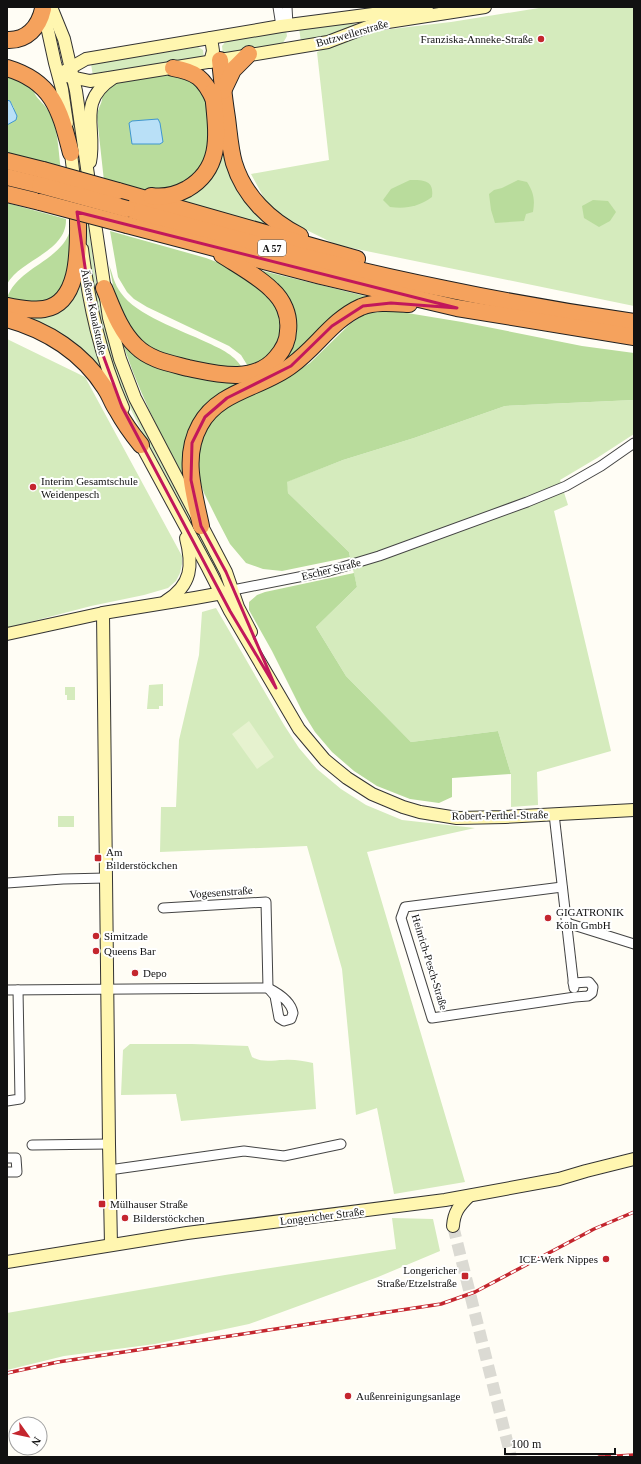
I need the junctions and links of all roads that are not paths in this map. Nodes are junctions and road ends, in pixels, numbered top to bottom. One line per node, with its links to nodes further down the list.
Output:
1 (278, 7): 6 (street)
2 (286, 7): 6 (street)
3 (427, 7): 6 (street, Butzweilerstraße)
4 (485, 7): 10 (street, Butzweilerstraße)
5 (45, 8): 8 (street, Äußere Kanalstraße); 9 (highway); 16 (street, Äußere Kanalstraße)
6 (285, 26): 7 (street, Butzweilerstraße)
7 (211, 38): 11 (street); 12 (street, Butzweilerstraße)
8 (64, 39): 12 (street); 15 (street, Äußere Kanalstraße)
9 (7, 40)
10 (249, 54): 11 (street, Butzweilerstraße); 18 (highway)
11 (214, 58): 14 (street, Butzweilerstraße); 18 (highway)
12 (86, 59): 15 (street, Butzweilerstraße)
13 (7, 68): 19 (highway)
14 (173, 68): 17 (street, Butzweilerstraße); 18 (highway)
15 (72, 73): 16 (street, Butzweilerstraße); 17 (street, Butzweilerstraße); 21 (street, Äußere Kanalstraße)
16 (58, 75): 19 (street, Äußere Kanalstraße)
17 (114, 77): 21 (street)
18 (218, 95): 24 (highway); 29 (highway)
19 (71, 153): 27 (street, Äußere Kanalstraße)
20 (7, 161): 23 (highway)
21 (88, 175): 31 (street, Äußere Kanalstraße)
22 (7, 176): 23 (highway, A 57)
23 (42, 178): 24 (highway, bridge); 26 (highway, A 57, bridge)
24 (118, 191): 29 (highway)
25 (7, 194): 26 (highway, A 57, bridge)
26 (127, 217): 28 (highway, A 57); 30 (highway, A 57)
27 (78, 219): 32 (highway); 38 (street, Äußere Kanalstraße)
28 (209, 247): 31 (highway); 33 (highway, A 57)
29 (330, 251): 30 (highway)
30 (418, 283): 35 (highway, A 57)
31 (104, 288): 40 (street, Äußere Kanalstraße)
32 (7, 306)
33 (457, 308): 36 (highway, A 57); 40 (highway)
34 (7, 319): 38 (highway)
35 (634, 322)
36 (634, 337)
37 (634, 443): 41 (street, Escher Straße)
38 (141, 445): 39 (street, Äußere Kanalstraße)
39 (182, 521): 42 (street, Äußere Kanalstraße); 43 (street)
40 (201, 526): 41 (street, Äußere Kanalstraße)
41 (233, 590): 42 (street, Escher Straße); 46 (street, Robert-Perthel-Straße)
42 (221, 593): 43 (street, Escher Straße); 46 (street, Robert-Perthel-Straße)
43 (163, 603): 44 (street, Escher Straße)
44 (103, 613): 45 (street, Escher Straße); 49 (street)
45 (7, 634)
46 (276, 688): 48 (street, Robert-Perthel-Straße)
47 (634, 810): 48 (street, Robert-Perthel-Straße)
48 (554, 814): 51 (street)
49 (106, 878): 50 (street); 56 (street)
50 (7, 883)
51 (562, 887): 53 (street); 59 (street, Heinrich-Pesch-Straße)
52 (163, 908): 56 (street, Vogesenstraße)
53 (566, 923): 54 (street); 55 (street)
54 (634, 944)
55 (573, 983): 59 (street); 59 (street)
56 (108, 989): 58 (street, Vogesenstraße); 61 (street)
57 (7, 990): 58 (street, Vogesenstraße)
58 (18, 990): 60 (street)
59 (575, 997)
60 (7, 1101)
61 (109, 1144): 63 (street); 66 (street)
62 (341, 1144): 66 (street)
63 (32, 1146)
64 (7, 1158): 67 (street)
65 (634, 1159): 68 (street, Longericher Straße)
66 (109, 1170): 70 (street)
67 (7, 1172)
68 (469, 1196): 69 (street, Longericher Straße); 69 (street)
69 (445, 1200): 70 (street, Longericher Straße)
70 (111, 1245): 71 (street, Longericher Straße)
71 (7, 1262)

